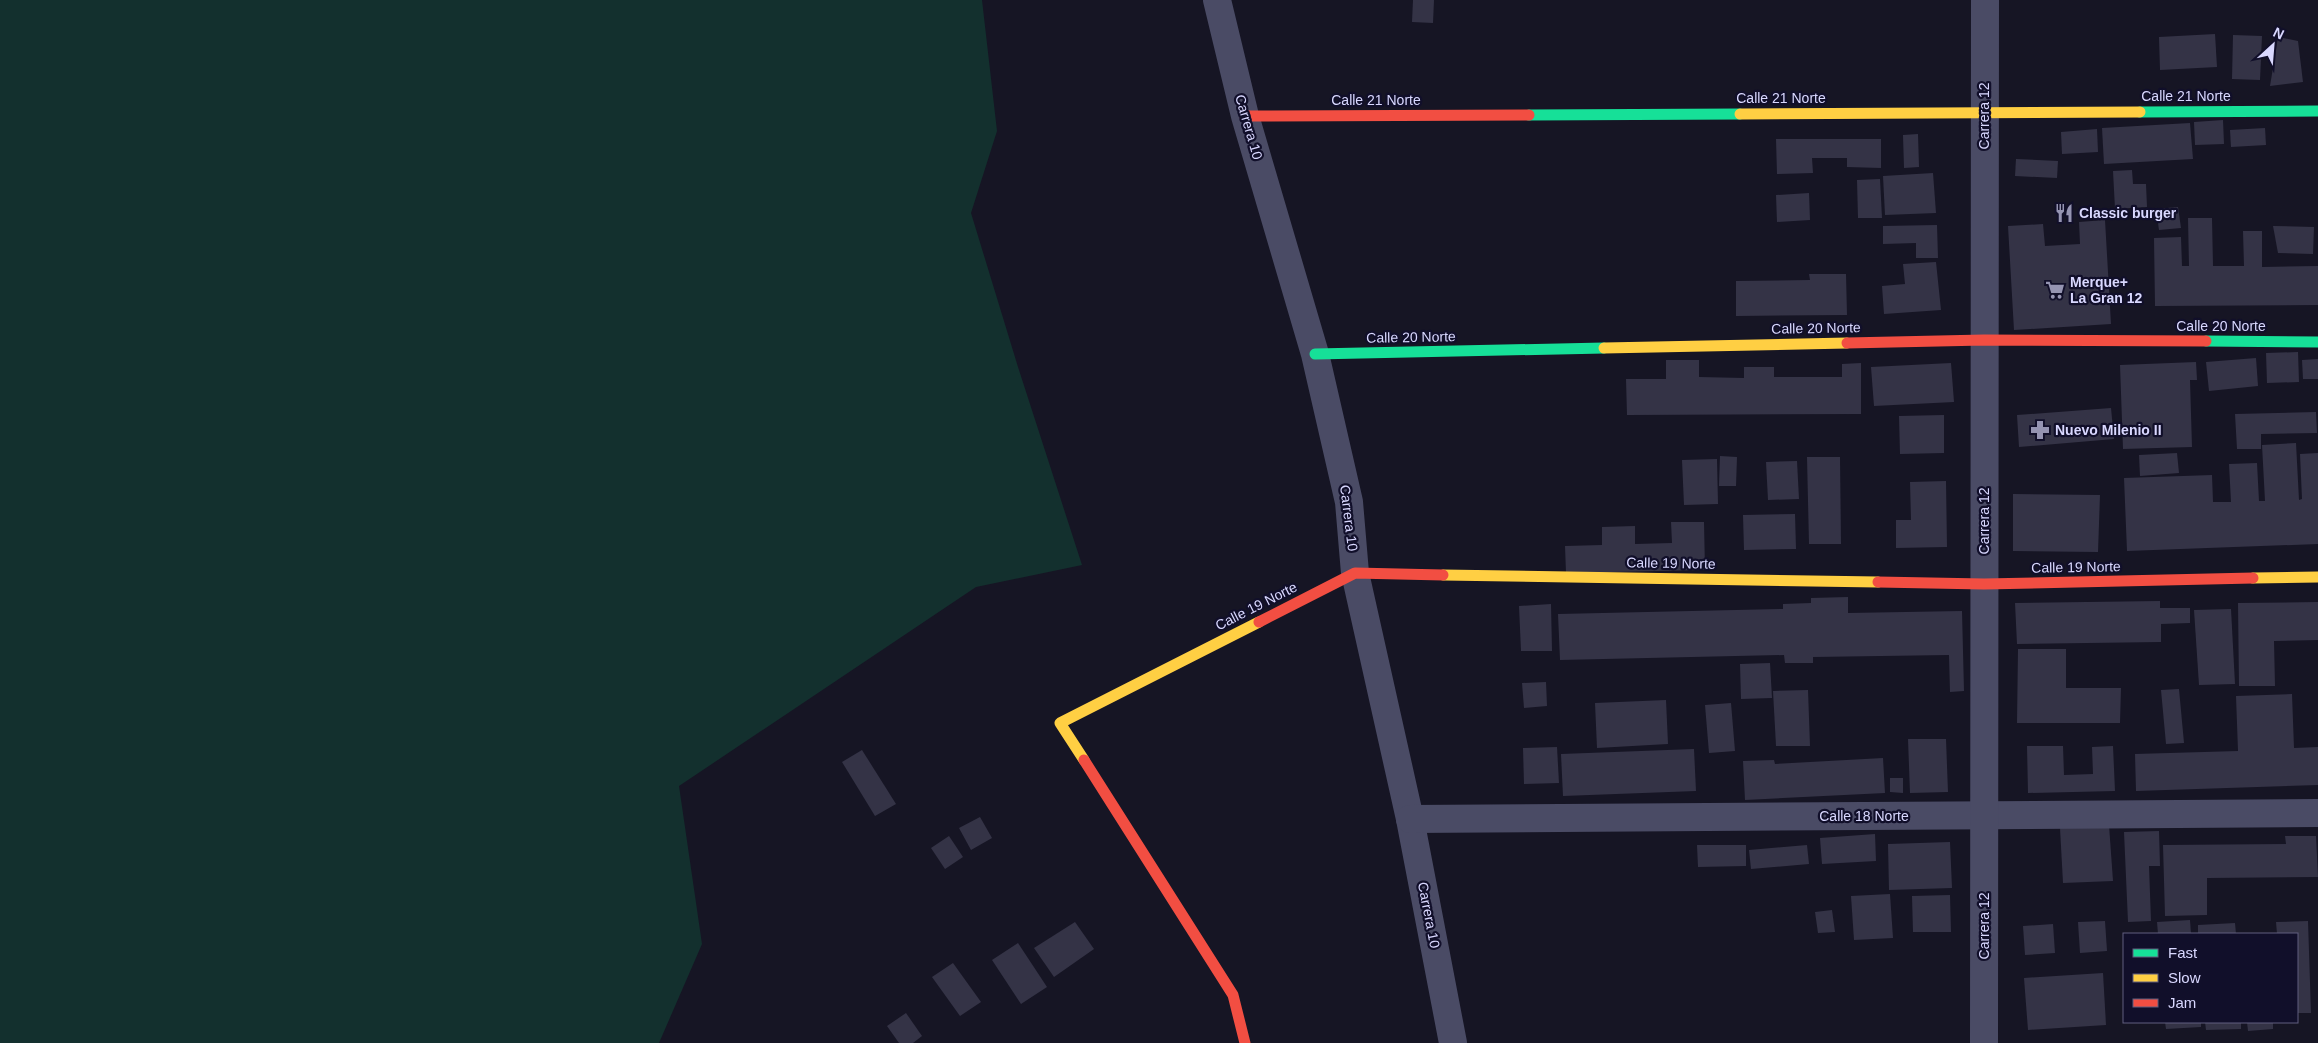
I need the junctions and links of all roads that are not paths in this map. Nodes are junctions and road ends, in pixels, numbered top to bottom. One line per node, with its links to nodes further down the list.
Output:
1 (1217, 0): 5 (street, Carrera 10)
2 (1985, 0): 4 (street, Carrera 12)
3 (2318, 111): 4 (street, Calle 21 Norte)
4 (1984, 112): 5 (street, Calle 21 Norte); 6 (street, Carrera 12)
5 (1245, 116): 8 (street, Carrera 10)
6 (1984, 340): 7 (street, Calle 20 Norte); 8 (street, Calle 20 Norte); 11 (street, Carrera 12)
7 (2318, 342)
8 (1315, 354): 9 (street, Carrera 10)
9 (1355, 573): 11 (street, Calle 19 Norte); 14 (street, Carrera 10); 15 (street, Calle 19 Norte)
10 (2318, 577): 11 (street, Calle 19 Norte)
11 (1984, 584): 13 (street, Carrera 12)
12 (2318, 812): 13 (street, Calle 18 Norte)
13 (1984, 815): 14 (street, Calle 18 Norte); 17 (street, Carrera 12)
14 (1410, 819): 16 (street, Carrera 10)
15 (1245, 1043)
16 (1454, 1043)
17 (1984, 1043)

